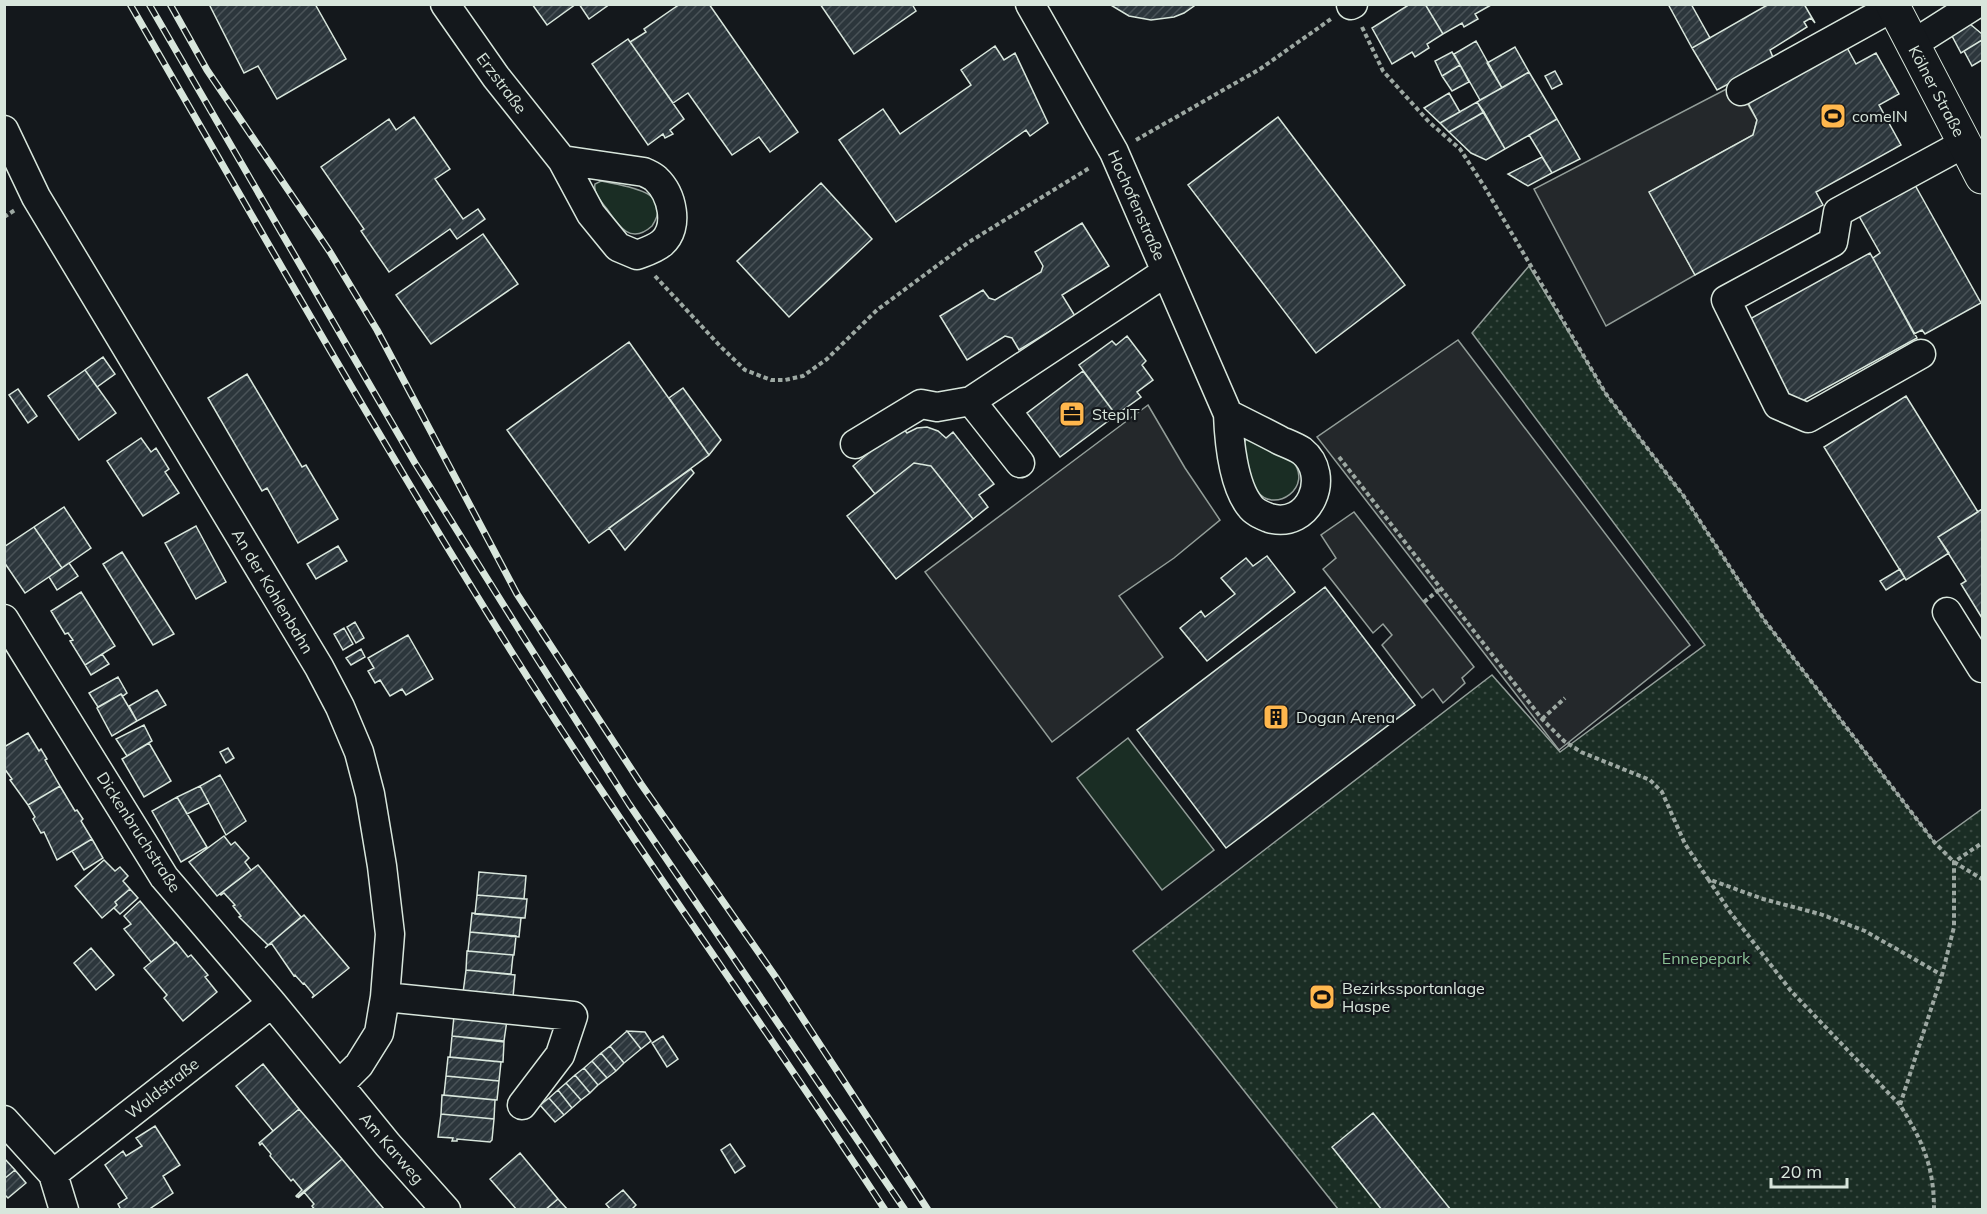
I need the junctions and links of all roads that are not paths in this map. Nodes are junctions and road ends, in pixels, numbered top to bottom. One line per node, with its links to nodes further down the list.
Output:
1 (445, 4): 9 (street, Erzstraße)
2 (1030, 4): 11 (street, Hochofenstraße)
3 (1976, 4): 5 (street)
4 (1893, 6): 5 (main road, Kölner Straße); 6 (street)
5 (1913, 44): 8 (main road, Kölner Straße)
6 (1741, 91)
7 (4, 130): 20 (street, An der Kohlenbahn)
8 (1965, 144): 10 (main road, Kölner Straße); 12 (street)
9 (562, 160): 9 (street, Erzstraße)
10 (1983, 177)
11 (1166, 272): 13 (street); 14 (street, Hochofenstraße)
12 (1921, 354)
13 (971, 401): 15 (street); 16 (street)
14 (1228, 414)
15 (855, 444)
16 (1020, 464)
17 (1947, 612): 19 (street)
18 (4, 619): 21 (street, Dickenbruchstraße)
19 (1983, 668)
20 (385, 997): 22 (street, An der Kohlenbahn); 23 (street)
21 (272, 1003): 22 (street, Dickenbruchstraße); 25 (street, Waldstraße)
22 (339, 1085): 26 (street, Am Karweg)
23 (522, 1105)
24 (4, 1120): 25 (street)
25 (53, 1174): 27 (street)
26 (434, 1206)
27 (64, 1209)

